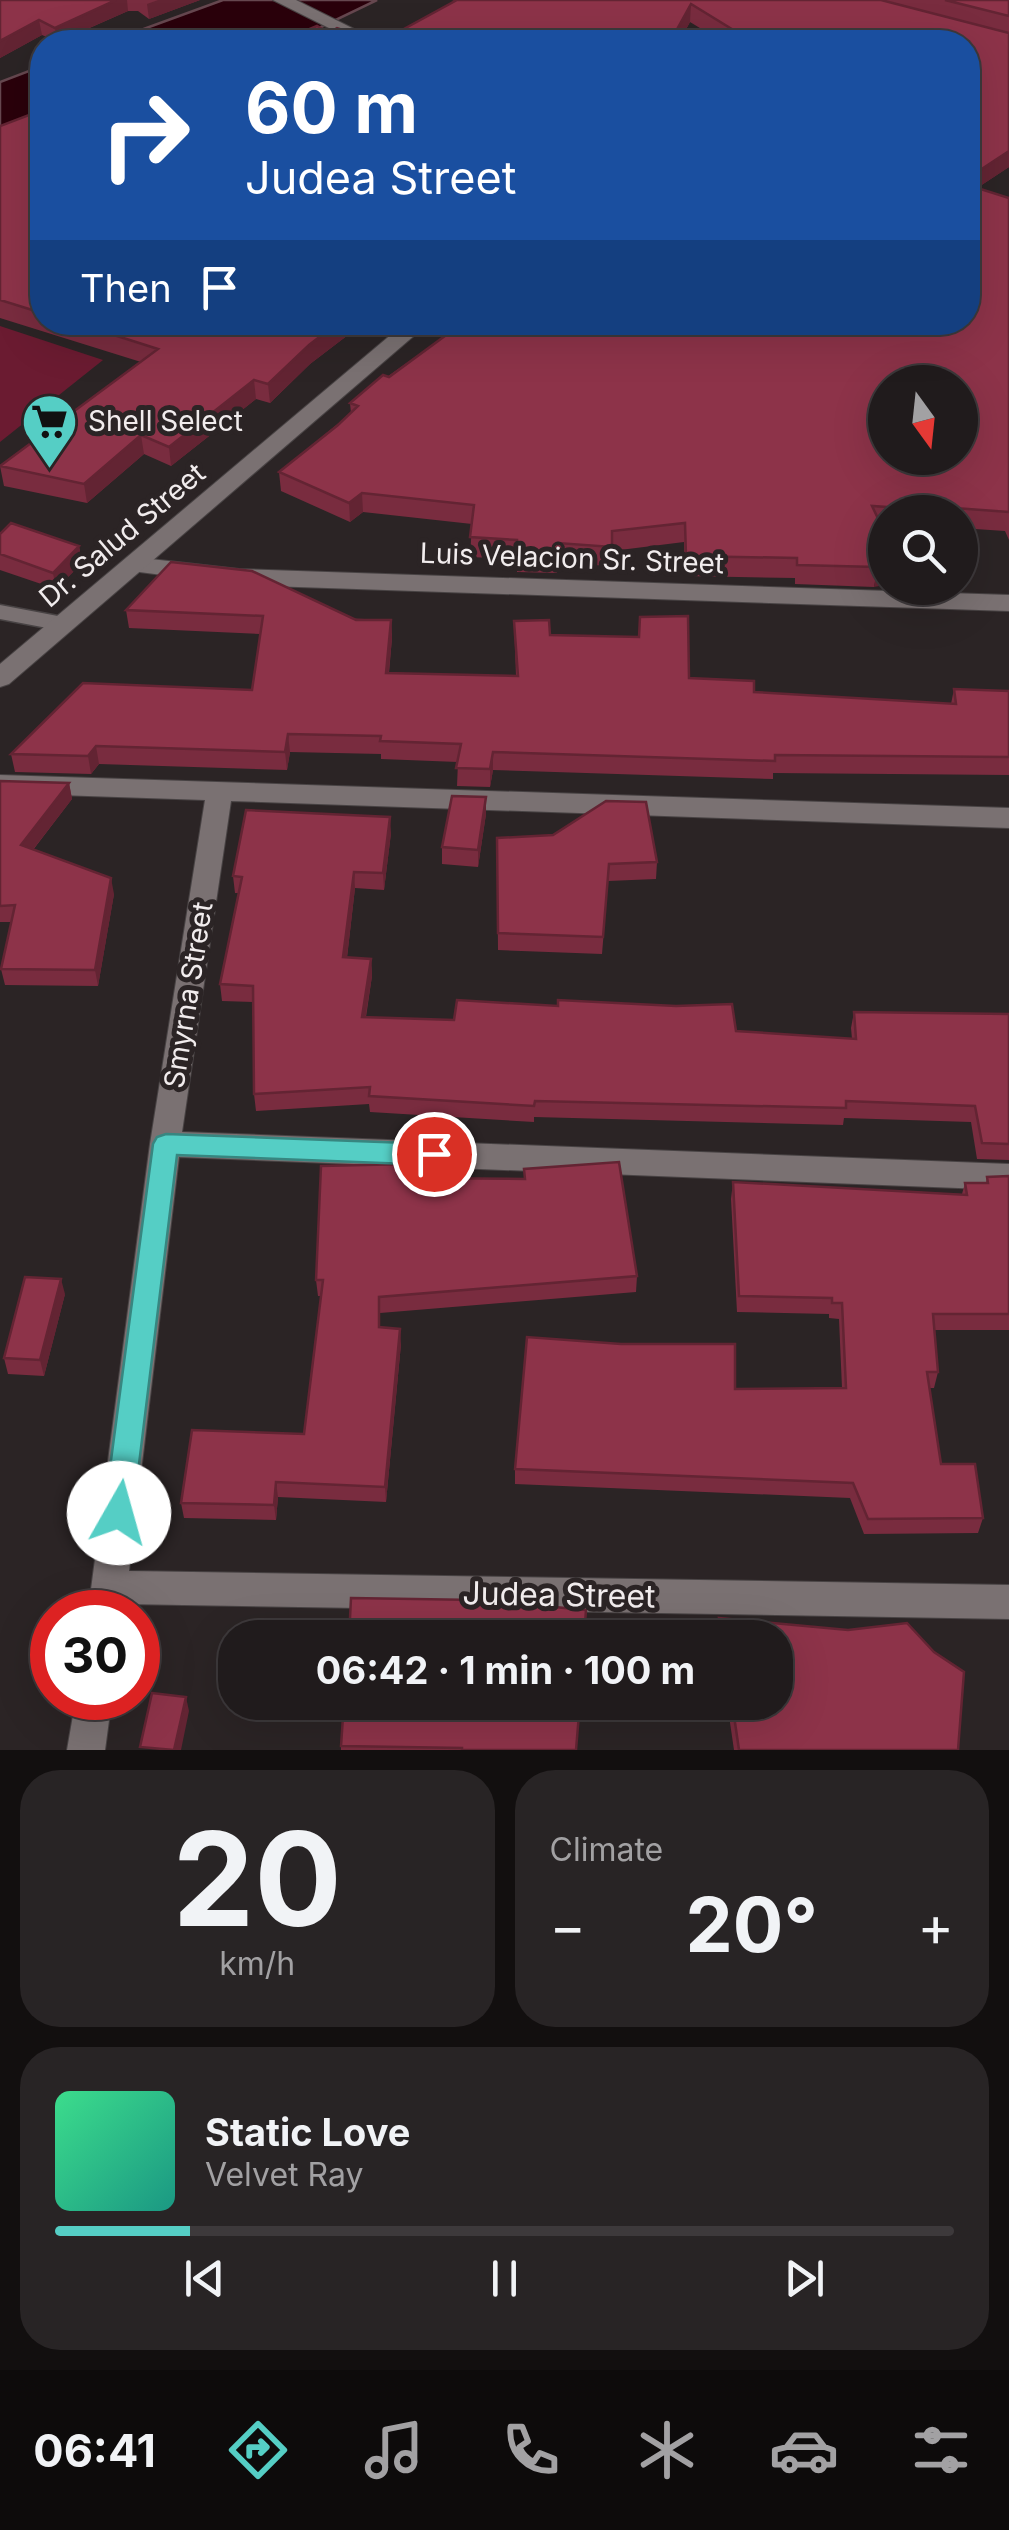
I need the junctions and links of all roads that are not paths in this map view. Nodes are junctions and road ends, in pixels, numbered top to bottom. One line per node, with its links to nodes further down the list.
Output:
1 (282, 0): 2 (street)
2 (343, 30)
3 (405, 335): 4 (street, Dr. Salud Street)
4 (133, 565): 5 (street, Luis Velacion Sr. Street); 7 (street, Dr. Salud Street)
5 (1009, 603)
6 (0, 612): 7 (lane)
7 (63, 624): 8 (street, Dr. Salud Street)
8 (0, 678)
9 (0, 784): 10 (street)
10 (219, 794): 11 (street); 12 (street, Smyrna Street)
11 (1009, 818)
12 (166, 1144): 13 (street); 14 (street, Smyrna Street)
13 (1009, 1177)
14 (109, 1590)
15 (160, 1600): 16 (street, Judea Street)
16 (1009, 1602)
17 (91, 1720): 18 (street)
18 (86, 1750)

